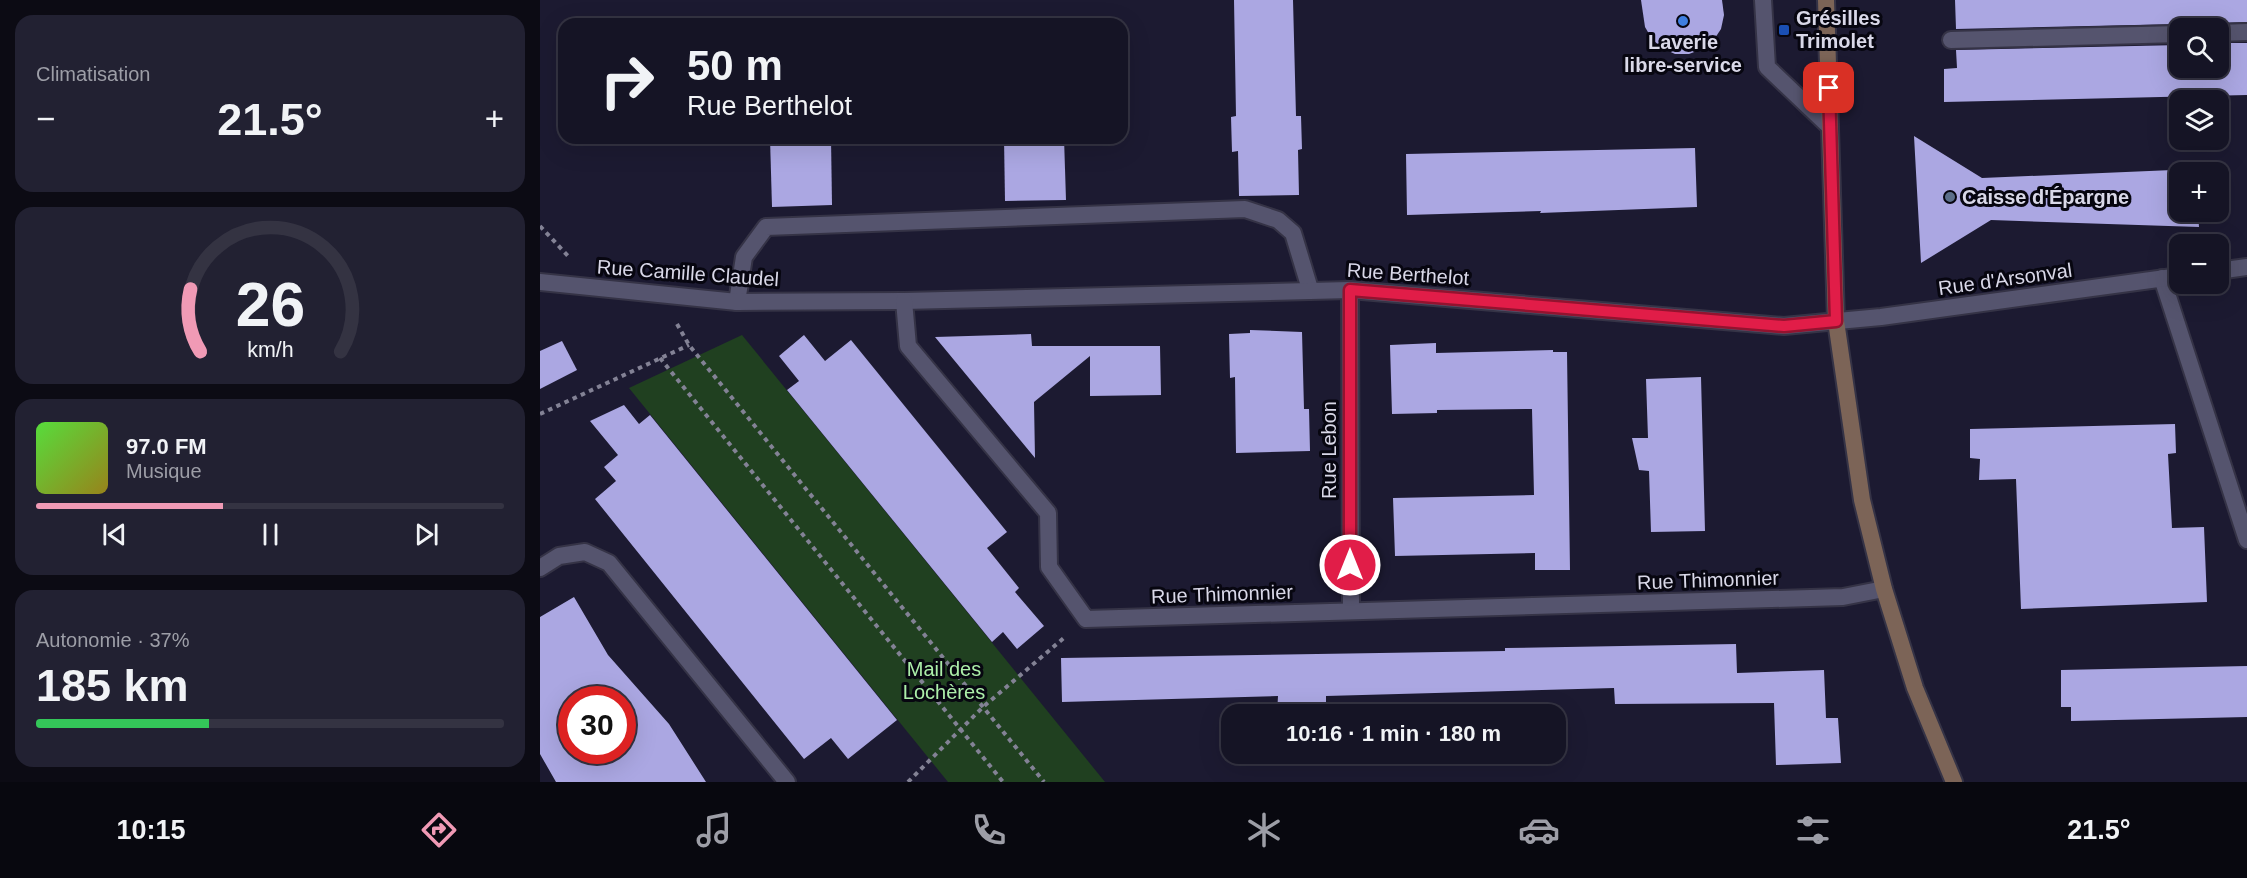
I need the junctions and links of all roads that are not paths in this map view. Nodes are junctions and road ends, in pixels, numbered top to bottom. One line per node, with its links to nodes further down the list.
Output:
1 (1763, 0): 7 (street)
2 (1826, 0): 7 (main road)
3 (2247, 32): 4 (street)
4 (2229, 33)
5 (2169, 34): 6 (street)
6 (1951, 40)
7 (1830, 127): 17 (main road)
8 (2247, 267): 9 (street)
9 (2229, 269)
10 (2169, 277): 11 (street, Rue d'Arsonval)
11 (2162, 278): 17 (street, Rue d'Arsonval); 18 (street)
12 (540, 282): 16 (street, Rue Camille Claudel)
13 (1310, 289): 14 (street, Rue Berthelot); 15 (street, Rue Berthelot); 16 (street)
14 (1350, 290): 17 (street, Rue Berthelot); 21 (street, Rue Lebon)
15 (904, 301): 16 (street, Rue Camille Claudel); 21 (street, Rue Thimonnier)
16 (737, 302)
17 (1836, 321): 20 (main road)
18 (2247, 540)
19 (540, 568): 22 (street)
20 (1884, 589): 21 (street, Rue Thimonnier); 23 (main road)
21 (1351, 611)
22 (787, 782)
23 (1954, 782)

